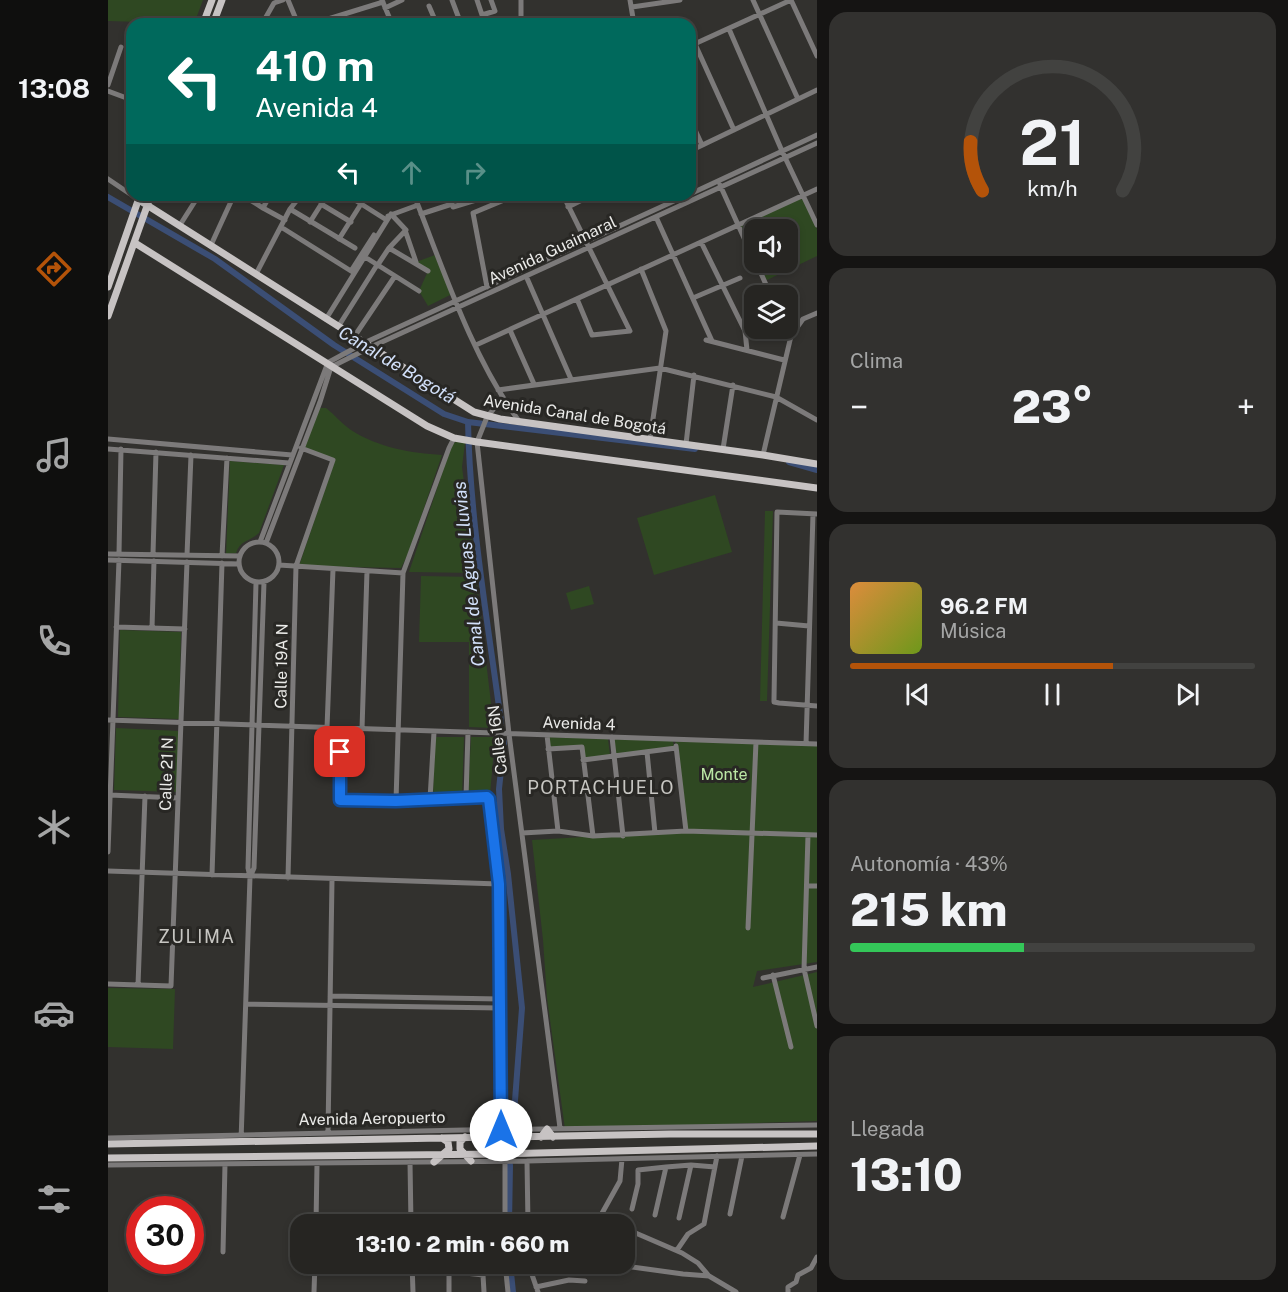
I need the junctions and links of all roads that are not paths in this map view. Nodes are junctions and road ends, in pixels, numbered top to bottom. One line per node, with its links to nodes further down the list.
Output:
1 (212, 0): 20 (main road)
2 (222, 0): 21 (main road)
3 (283, 0): 13 (street)
4 (288, 0): 23 (street)
5 (402, 0): 14 (street)
6 (452, 0): 27 (street)
7 (477, 0): 18 (street)
8 (491, 0): 18 (street)
9 (521, 0): 29 (street)
10 (680, 0): 15 (street)
11 (753, 0): 19 (street)
12 (791, 0): 16 (street); 35 (street)
13 (273, 1): 22 (street)
14 (384, 3): 24 (street); 25 (street)
15 (631, 3): 30 (street)
16 (779, 3): 19 (street)
17 (429, 6): 26 (street)
18 (482, 15): 28 (street)
19 (759, 15): 31 (street); 40 (street)
20 (205, 18)
21 (215, 18)
22 (265, 18)
23 (296, 18)
24 (333, 18)
25 (389, 18)
26 (434, 18)
27 (459, 18)
28 (483, 18)
29 (521, 18)
30 (633, 18)
31 (729, 29): 32 (street); 41 (street)
32 (696, 43)
33 (121, 46): 36 (street)
34 (696, 53): 42 (street)
35 (817, 56)
36 (108, 85)
37 (817, 90): 40 (street)
38 (108, 91): 39 (street)
39 (126, 98)
40 (798, 99): 41 (street)
41 (766, 114): 42 (street); 48 (street)
42 (734, 130): 46 (street)
43 (696, 132): 46 (street)
44 (817, 135): 48 (street, Avenida Guaimaral)
45 (817, 143): 48 (street, Avenida Guaimaral)
46 (702, 145): 47 (street)
47 (696, 148)
48 (784, 154): 50 (street, Avenida Guaimaral); 55 (street)
49 (108, 179): 52 (street, Avenida Canal de Bogotá)
50 (720, 184): 53 (street, Avenida Guaimaral); 54 (street, Avenida Guaimaral); 92 (street)
51 (817, 189): 55 (street)
52 (126, 191)
53 (696, 193)
54 (696, 193)
55 (803, 195): 92 (street); 93 (street)
56 (138, 201): 117 (main road)
57 (141, 201): 79 (main road, Avenida Canal de Bogotá)
58 (149, 201): 79 (main road)
59 (195, 201): 91 (street)
60 (231, 201): 100 (street)
61 (252, 201): 81 (street)
62 (267, 201): 81 (street)
63 (297, 201): 82 (street)
64 (323, 201): 75 (street)
65 (356, 201): 76 (street)
66 (416, 201): 78 (street)
67 (451, 201): 77 (street)
68 (466, 201): 77 (street)
69 (475, 201): 83 (street)
70 (502, 201): 83 (street)
71 (566, 201): 80 (street)
72 (580, 201): 80 (street)
73 (677, 201): 101 (street, Avenida Guaimaral)
74 (679, 201): 86 (street, Avenida Guaimaral)
75 (321, 204): 89 (street); 90 (street)
76 (361, 204): 87 (street); 90 (street)
77 (452, 204): 85 (street)
78 (418, 205): 84 (street); 85 (street)
79 (147, 207): 91 (main road, Avenida Canal de Bogotá); 98 (main road)
80 (568, 207): 101 (street)
81 (263, 208): 88 (street)
82 (290, 209): 88 (street); 89 (street)
83 (474, 213): 118 (street)
84 (394, 214): 87 (street); 95 (street); 105 (street)
85 (421, 214): 122 (street)
86 (656, 217): 101 (street, Avenida Guaimaral); 104 (street)
87 (385, 219): 110 (street)
88 (285, 220): 94 (street)
89 (310, 222): 97 (street)
90 (351, 222): 97 (street)
91 (180, 225): 100 (main road, Avenida Canal de Bogotá)
92 (738, 225): 96 (street); 99 (street)
93 (817, 225)
94 (282, 227): 110 (street); 111 (street)
95 (406, 230): 103 (street); 106 (street)
96 (744, 238)
97 (339, 239): 102 (street)
98 (135, 242): 125 (main road); 136 (main road)
99 (701, 242): 104 (street); 116 (street)
100 (211, 244): 111 (main road, Avenida Canal de Bogotá)
101 (588, 244): 113 (street, Avenida Guaimaral); 115 (street); 118 (street, Avenida Guaimaral)
102 (355, 248)
103 (389, 248): 106 (street); 107 (street)
104 (673, 255): 108 (street); 120 (street)
105 (365, 257): 107 (street); 110 (street)
106 (416, 262): 109 (street)
107 (377, 266): 112 (street); 128 (street)
108 (641, 269): 115 (street); 137 (street)
109 (428, 271)
110 (352, 272): 126 (street)
111 (256, 274): 126 (main road, Avenida Canal de Bogotá)
112 (395, 276): 119 (street); 130 (street)
113 (526, 276): 122 (street, Avenida Guaimaral); 124 (street)
114 (740, 278): 116 (street)
115 (608, 285): 121 (street); 121 (street)
116 (722, 285): 120 (street); 134 (street)
117 (108, 287)
118 (487, 287): 122 (street, Avenida Guaimaral)
119 (419, 291)
120 (693, 298): 134 (street)
121 (577, 299): 124 (street)
122 (458, 304): 132 (street); 133 (street, Avenida Guaimaral)
123 (817, 313): 127 (street)
124 (543, 315): 129 (street); 139 (street)
125 (108, 316)
126 (326, 319): 128 (main road, Avenida Canal de Bogotá)
127 (798, 326)
128 (338, 327): 130 (main road, Avenida Canal de Bogotá)
129 (510, 330): 132 (street); 140 (street)
130 (354, 337): 133 (main road, Avenida Canal de Bogotá)
131 (789, 339): 135 (street)
132 (476, 345): 142 (street)
133 (365, 346): 136 (street, Avenida Guaimaral); 145 (main road, Avenida Canal de Bogotá)
134 (747, 350): 135 (street)
135 (784, 360): 143 (street)
136 (331, 365): 149 (main road); 154 (street); 159 (street)
137 (660, 368): 138 (street); 139 (street); 150 (street)
138 (694, 375): 141 (street); 152 (street)
139 (571, 379): 140 (street)
140 (534, 384): 142 (street)
141 (733, 385): 143 (street); 155 (street)
142 (498, 390): 144 (street)
143 (776, 397): 146 (street); 160 (street)
144 (502, 399): 145 (street); 147 (street)
145 (486, 419): 147 (main road, Avenida Canal de Bogotá); 151 (street, Calle 16N)
146 (817, 420)
147 (519, 422): 150 (main road, Avenida Canal de Bogotá)
148 (108, 439): 159 (street)
149 (458, 439): 151 (main road); 181 (street)
150 (650, 439): 152 (main road, Avenida Canal de Bogotá)
151 (476, 440): 164 (main road); 206 (street, Calle 16N)
152 (686, 444): 155 (main road, Avenida Canal de Bogotá)
153 (108, 448): 156 (street)
154 (302, 448): 166 (street); 178 (street, Calle 19A N)
155 (723, 449): 160 (main road, Avenida Canal de Bogotá)
156 (121, 450): 157 (street); 171 (street)
157 (156, 452): 158 (street); 172 (street)
158 (191, 455): 161 (street); 168 (street)
159 (292, 455): 162 (street)
160 (764, 455): 163 (main road, Avenida Canal de Bogotá)
161 (227, 458): 162 (street); 169 (street)
162 (289, 463): 166 (street)
163 (817, 464)
164 (817, 488)
165 (815, 514): 184 (street); 185 (street)
166 (263, 543): 170 (street); 177 (street)
167 (108, 554): 171 (street)
168 (187, 555): 169 (street); 172 (street)
169 (222, 556): 170 (street)
170 (240, 556): 176 (street)
171 (119, 557): 172 (street); 173 (street); 187 (street)
172 (153, 558): 174 (street); 188 (street)
173 (108, 560)
174 (187, 562): 175 (street); 189 (street, Calle 21 N)
175 (222, 563): 176 (street); 196 (street)
176 (239, 564): 183 (street)
177 (279, 565): 178 (street); 182 (street)
178 (296, 566): 179 (street); 199 (street, Calle 19A N)
179 (333, 569): 180 (street); 200 (street)
180 (367, 571): 181 (street); 202 (street)
181 (403, 573): 203 (street)
182 (264, 582): 183 (street); 198 (street)
183 (256, 583): 197 (street)
184 (814, 597): 186 (street)
185 (776, 623): 186 (street); 192 (street)
186 (809, 626): 190 (street)
187 (116, 627): 188 (street); 194 (street)
188 (152, 628): 189 (street)
189 (184, 629): 195 (street, Calle 21 N)
190 (809, 644): 191 (street); 192 (street)
191 (817, 645)
192 (806, 706): 193 (street); 211 (street)
193 (817, 706)
194 (110, 720): 195 (street, Avenida 4); 218 (street)
195 (181, 723): 196 (street, Avenida 4); 220 (street, Calle 21 N)
196 (217, 724): 197 (street, Avenida 4); 237 (street)
197 (253, 726): 198 (street, Avenida 4); 238 (street)
198 (260, 726): 199 (street, Avenida 4); 238 (street)
199 (293, 727): 200 (street, Avenida 4); 239 (street, Calle 19A N)
200 (327, 728): 201 (street, Avenida 4)
201 (340, 729): 202 (street, Avenida 4); 223 (street)
202 (362, 729): 203 (street, Avenida 4)
203 (397, 731): 204 (street, Avenida 4); 223 (street)
204 (434, 732): 205 (street, Avenida 4); 222 (street)
205 (468, 732): 206 (street, Avenida 4); 221 (street)
206 (509, 734): 207 (street, Avenida 4); 226 (street, Calle 16N)
207 (547, 735): 208 (street, Avenida 4); 214 (street)
208 (612, 737): 209 (street, Avenida 4); 216 (street)
209 (675, 740): 210 (street, Avenida 4); 213 (street)
210 (756, 742): 211 (street, Avenida 4); 228 (street)
211 (806, 744): 212 (street, Avenida 4)
212 (817, 744)
213 (676, 748): 215 (street); 225 (street)
214 (548, 749): 217 (street); 224 (street)
215 (647, 752): 216 (street); 227 (street)
216 (614, 756): 217 (street); 231 (street)
217 (584, 760): 232 (street)
218 (110, 795): 219 (street); 233 (street)
219 (145, 796): 220 (street); 235 (street)
220 (178, 798): 236 (street, Calle 21 N)
221 (465, 798): 222 (street); 241 (street)
222 (430, 799): 223 (street)
223 (396, 801)
224 (558, 831): 226 (street); 232 (street)
225 (686, 831): 227 (street); 228 (street)
226 (522, 833): 260 (street, Calle 16N)
227 (656, 833): 231 (street)
228 (752, 833): 229 (street); 244 (street)
229 (808, 835): 230 (street); 242 (street)
230 (817, 835)
231 (623, 836): 232 (street)
232 (593, 837)
233 (108, 852)
234 (108, 872): 235 (street)
235 (142, 873): 236 (street); 250 (street)
236 (175, 874): 237 (street); 250 (street, Calle 21 N)
237 (212, 875): 238 (street)
238 (250, 877): 239 (street); 253 (street)
239 (288, 878): 240 (street)
240 (332, 880): 241 (street); 251 (street)
241 (499, 884): 252 (street)
242 (807, 886): 243 (street); 246 (street)
243 (817, 886)
244 (748, 928)
245 (817, 967): 246 (street)
246 (804, 969): 247 (street); 256 (street)
247 (773, 975): 248 (street); 257 (street)
248 (763, 978)
249 (108, 984): 250 (street)
250 (138, 985)
251 (330, 996): 252 (street); 254 (street)
252 (500, 999): 255 (street)
253 (246, 1004): 254 (street); 270 (street)
254 (330, 1005): 255 (street); 263 (street)
255 (500, 1008): 262 (street)
256 (817, 1026)
257 (791, 1047)
258 (817, 1125): 259 (street, Avenida Aeropuerto)
259 (678, 1126): 260 (street, Avenida Aeropuerto); 264 (main road)
260 (561, 1128): 261 (street, Avenida Aeropuerto)
261 (547, 1129): 262 (street, Avenida Aeropuerto); 267 (main road); 268 (main road)
262 (501, 1130): 263 (street, Avenida Aeropuerto)
263 (328, 1132): 270 (street, Avenida Aeropuerto)
264 (670, 1134): 265 (main road, Avenida Aeropuerto); 268 (main road, Avenida Aeropuerto)
265 (817, 1134)
266 (465, 1137): 267 (main road, Avenida Aeropuerto); 271 (main road, Avenida Aeropuerto); 275 (main road)
267 (541, 1137): 268 (main road, Avenida Aeropuerto)
268 (553, 1137)
269 (108, 1138): 272 (street, Avenida Aeropuerto)
270 (241, 1138): 271 (main road, Avenida Aeropuerto); 272 (main road, Avenida Aeropuerto)
271 (442, 1138): 276 (main road)
272 (185, 1139): 273 (main road, Avenida Aeropuerto)
273 (108, 1144)
274 (817, 1146): 275 (main road)
275 (464, 1154): 276 (main road); 285 (main road)
276 (444, 1155): 284 (main road); 289 (main road)
277 (742, 1155): 278 (street); 280 (street); 303 (street)
278 (800, 1155): 279 (street); 305 (street)
279 (817, 1155)
280 (717, 1156): 283 (street); 296 (street)
281 (189, 1157): 282 (main road); 284 (main road); 290 (main road)
282 (108, 1158)
283 (622, 1159): 287 (street); 302 (street)
284 (249, 1160): 291 (street); 292 (street)
285 (471, 1161): 286 (street); 289 (street)
286 (505, 1161): 287 (street); 300 (street)
287 (527, 1161): 301 (street)
288 (410, 1162): 289 (street); 292 (street); 299 (street)
289 (434, 1162)
290 (179, 1164): 291 (street); 293 (street)
291 (225, 1164): 309 (street)
292 (317, 1164): 298 (street)
293 (108, 1165)
294 (691, 1166): 295 (street); 296 (street); 306 (street)
295 (666, 1167): 297 (street); 304 (street)
296 (715, 1167): 308 (street)
297 (632, 1209)
298 (316, 1214)
299 (411, 1214)
300 (505, 1214)
301 (528, 1214)
302 (602, 1214)
303 (730, 1214)
304 (655, 1215)
305 (783, 1217)
306 (679, 1218)
307 (635, 1233): 308 (street)
308 (677, 1250): 318 (street)
309 (223, 1252)
310 (817, 1257): 327 (street)
311 (635, 1267): 318 (street)
312 (315, 1274): 321 (street)
313 (412, 1274): 322 (street)
314 (449, 1274): 323 (street)
315 (474, 1274): 324 (street)
316 (507, 1274): 325 (street)
317 (532, 1274): 320 (street)
318 (709, 1276): 326 (street)
319 (585, 1281): 320 (street)
320 (537, 1289)
321 (314, 1292)
322 (413, 1292)
323 (449, 1292)
324 (484, 1292)
325 (508, 1292)
326 (736, 1292)
327 (788, 1292)

